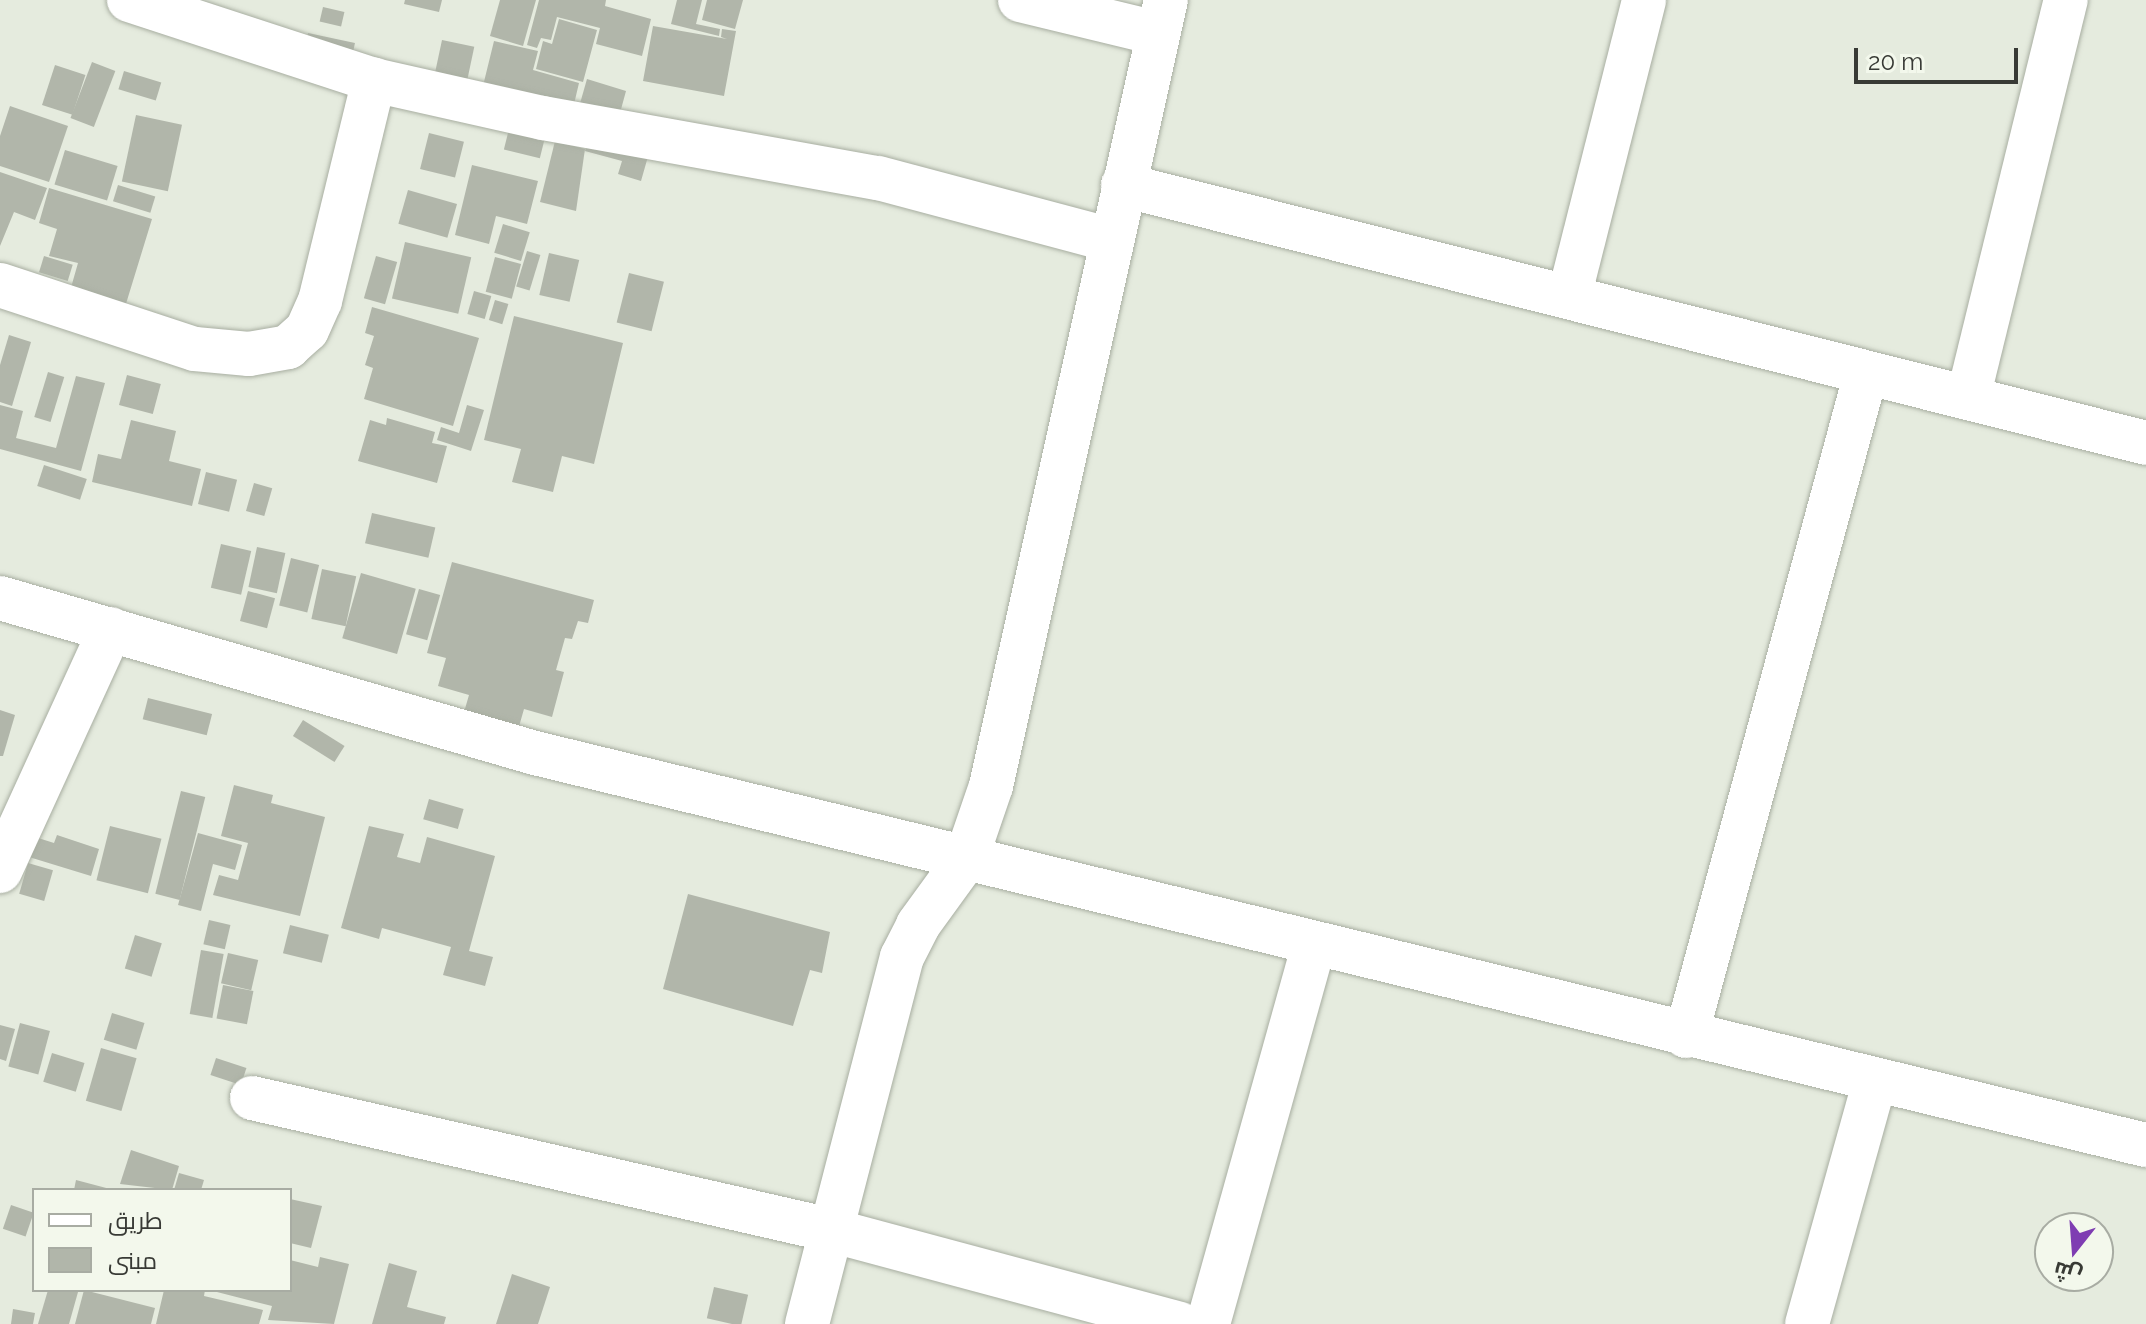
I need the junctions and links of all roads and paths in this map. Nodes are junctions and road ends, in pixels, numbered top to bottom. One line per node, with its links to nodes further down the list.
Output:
1 (129, 0): 6 (street)
2 (1020, 0): 5 (street)
3 (1644, 0): 10 (street)
4 (2066, 0): 12 (street)
5 (1161, 17): 7 (street)
6 (374, 80): 8 (street); 9 (street)
7 (1123, 185): 8 (street); 10 (street)
8 (1111, 240): 16 (street)
9 (0, 285)
10 (1569, 297): 11 (street)
11 (1866, 373): 12 (street); 19 (street)
12 (1968, 398): 13 (street)
13 (2146, 443)
14 (0, 598): 15 (street)
15 (111, 629): 16 (street); 17 (street)
16 (966, 859): 18 (street); 23 (street)
17 (0, 871)
18 (1314, 944): 19 (street); 26 (street)
19 (1686, 1036): 20 (street)
20 (1875, 1081): 22 (street); 27 (street)
21 (252, 1098): 23 (street)
22 (2146, 1145)
23 (830, 1230): 24 (street); 25 (street)
24 (807, 1324)
25 (1180, 1324)
26 (1208, 1324)
27 (1807, 1324)

